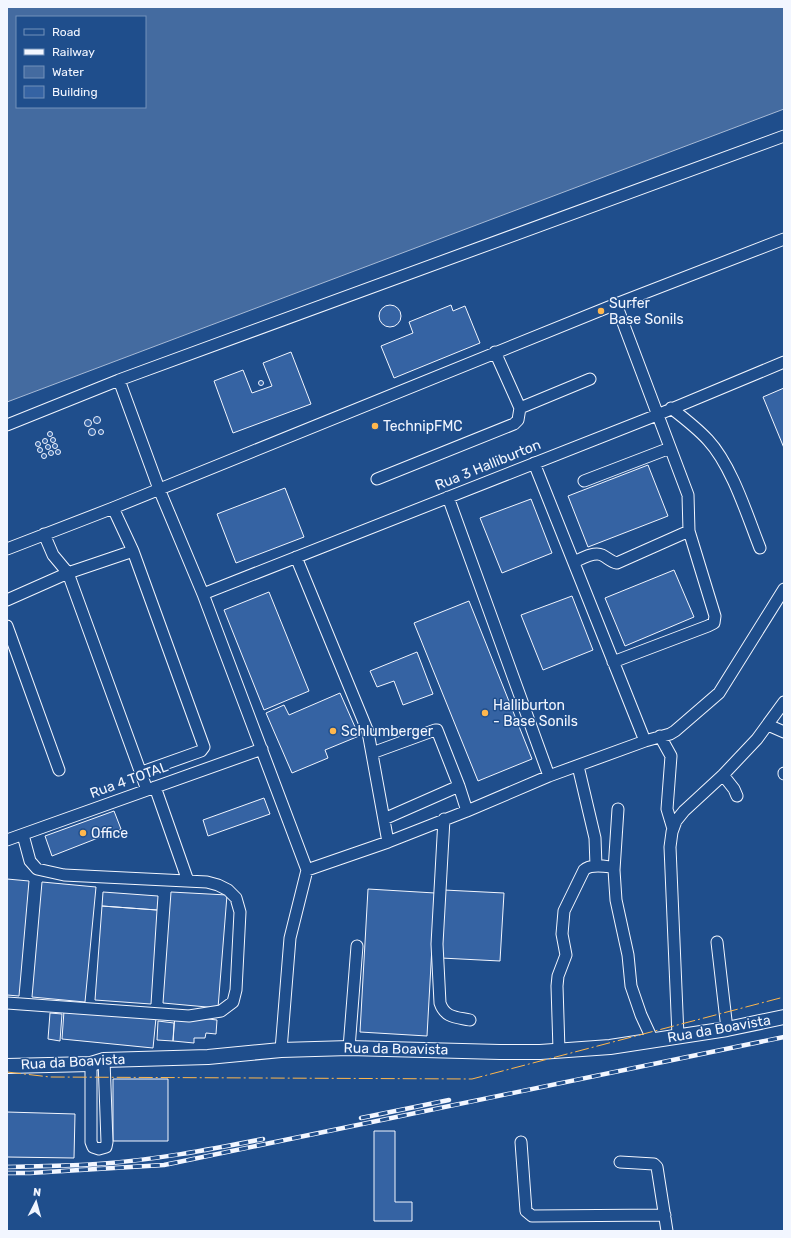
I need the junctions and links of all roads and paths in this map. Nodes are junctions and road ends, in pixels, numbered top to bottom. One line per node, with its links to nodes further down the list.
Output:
1 (784, 136): 7 (street)
2 (784, 239): 3 (street)
3 (616, 304): 4 (street); 10 (street)
4 (495, 352): 8 (street); 16 (street)
5 (784, 362): 9 (street, Rua 3 Halliburton)
6 (590, 379): 8 (street)
7 (119, 380): 11 (street); 16 (street)
8 (520, 408): 14 (street)
9 (671, 408): 10 (street, Rua 3 Halliburton); 21 (street)
10 (657, 415): 12 (street); 13 (street, Rua 3 Halliburton)
11 (7, 425)
12 (670, 448): 15 (street); 19 (street)
13 (534, 463): 17 (street, Rua 3 Halliburton); 25 (street)
14 (377, 479)
15 (584, 481)
16 (159, 489): 18 (street); 28 (street)
17 (448, 497): 24 (street, Rua 3 Halliburton); 43 (street)
18 (113, 508): 20 (street); 23 (street)
19 (689, 531): 25 (street); 31 (street)
20 (44, 534): 22 (street); 26 (street)
21 (760, 548)
22 (7, 549)
23 (133, 551): 26 (street); 41 (street)
24 (296, 557): 28 (street, Rua 3 Halliburton); 38 (street)
25 (574, 562): 31 (street)
26 (68, 574): 29 (street); 41 (street)
27 (784, 589): 35 (street)
28 (203, 594): 37 (street)
29 (7, 600)
30 (7, 626): 40 (street)
31 (614, 662): 36 (street)
32 (784, 702): 33 (street)
33 (768, 725): 34 (street); 42 (street)
34 (784, 732)
35 (660, 736): 36 (street); 51 (street)
36 (645, 741): 39 (street)
37 (262, 749): 45 (street, Rua 4 TOTAL); 56 (street)
38 (372, 753): 44 (street); 49 (street)
39 (578, 766): 43 (street); 55 (street)
40 (59, 770)
41 (142, 772): 45 (street)
42 (723, 775): 46 (street); 51 (street)
43 (549, 776): 48 (street)
44 (459, 786): 48 (street); 49 (street)
45 (151, 788): 52 (street, Rua 4 TOTAL); 58 (street)
46 (737, 796)
47 (618, 809): 57 (street)
48 (467, 811): 50 (street)
49 (384, 819): 54 (street)
50 (444, 820): 54 (street); 63 (street)
51 (673, 828): 65 (street)
52 (23, 835): 53 (street, Rua 4 TOTAL); 58 (street)
53 (7, 840)
54 (388, 842): 56 (street)
55 (596, 866): 57 (street); 69 (street)
56 (307, 870): 68 (street)
57 (614, 870): 66 (street)
58 (188, 881): 61 (street)
59 (717, 942): 64 (street)
60 (357, 946): 67 (street)
61 (7, 1003)
62 (784, 1017): 64 (main road, Rua da Boavista)
63 (470, 1020)
64 (727, 1029): 65 (main road, Rua da Boavista)
65 (678, 1036): 66 (main road, Rua da Boavista)
66 (653, 1041): 69 (main road, Rua da Boavista)
67 (349, 1048): 68 (main road, Rua da Boavista); 69 (main road, Rua da Boavista)
68 (281, 1050): 70 (main road, Rua da Boavista)
69 (560, 1050)
70 (98, 1062): 70 (street); 71 (main road, Rua da Boavista)
71 (7, 1066)
72 (521, 1142): 74 (street)
73 (620, 1162): 74 (street)
74 (665, 1215): 75 (street)
75 (667, 1231)

